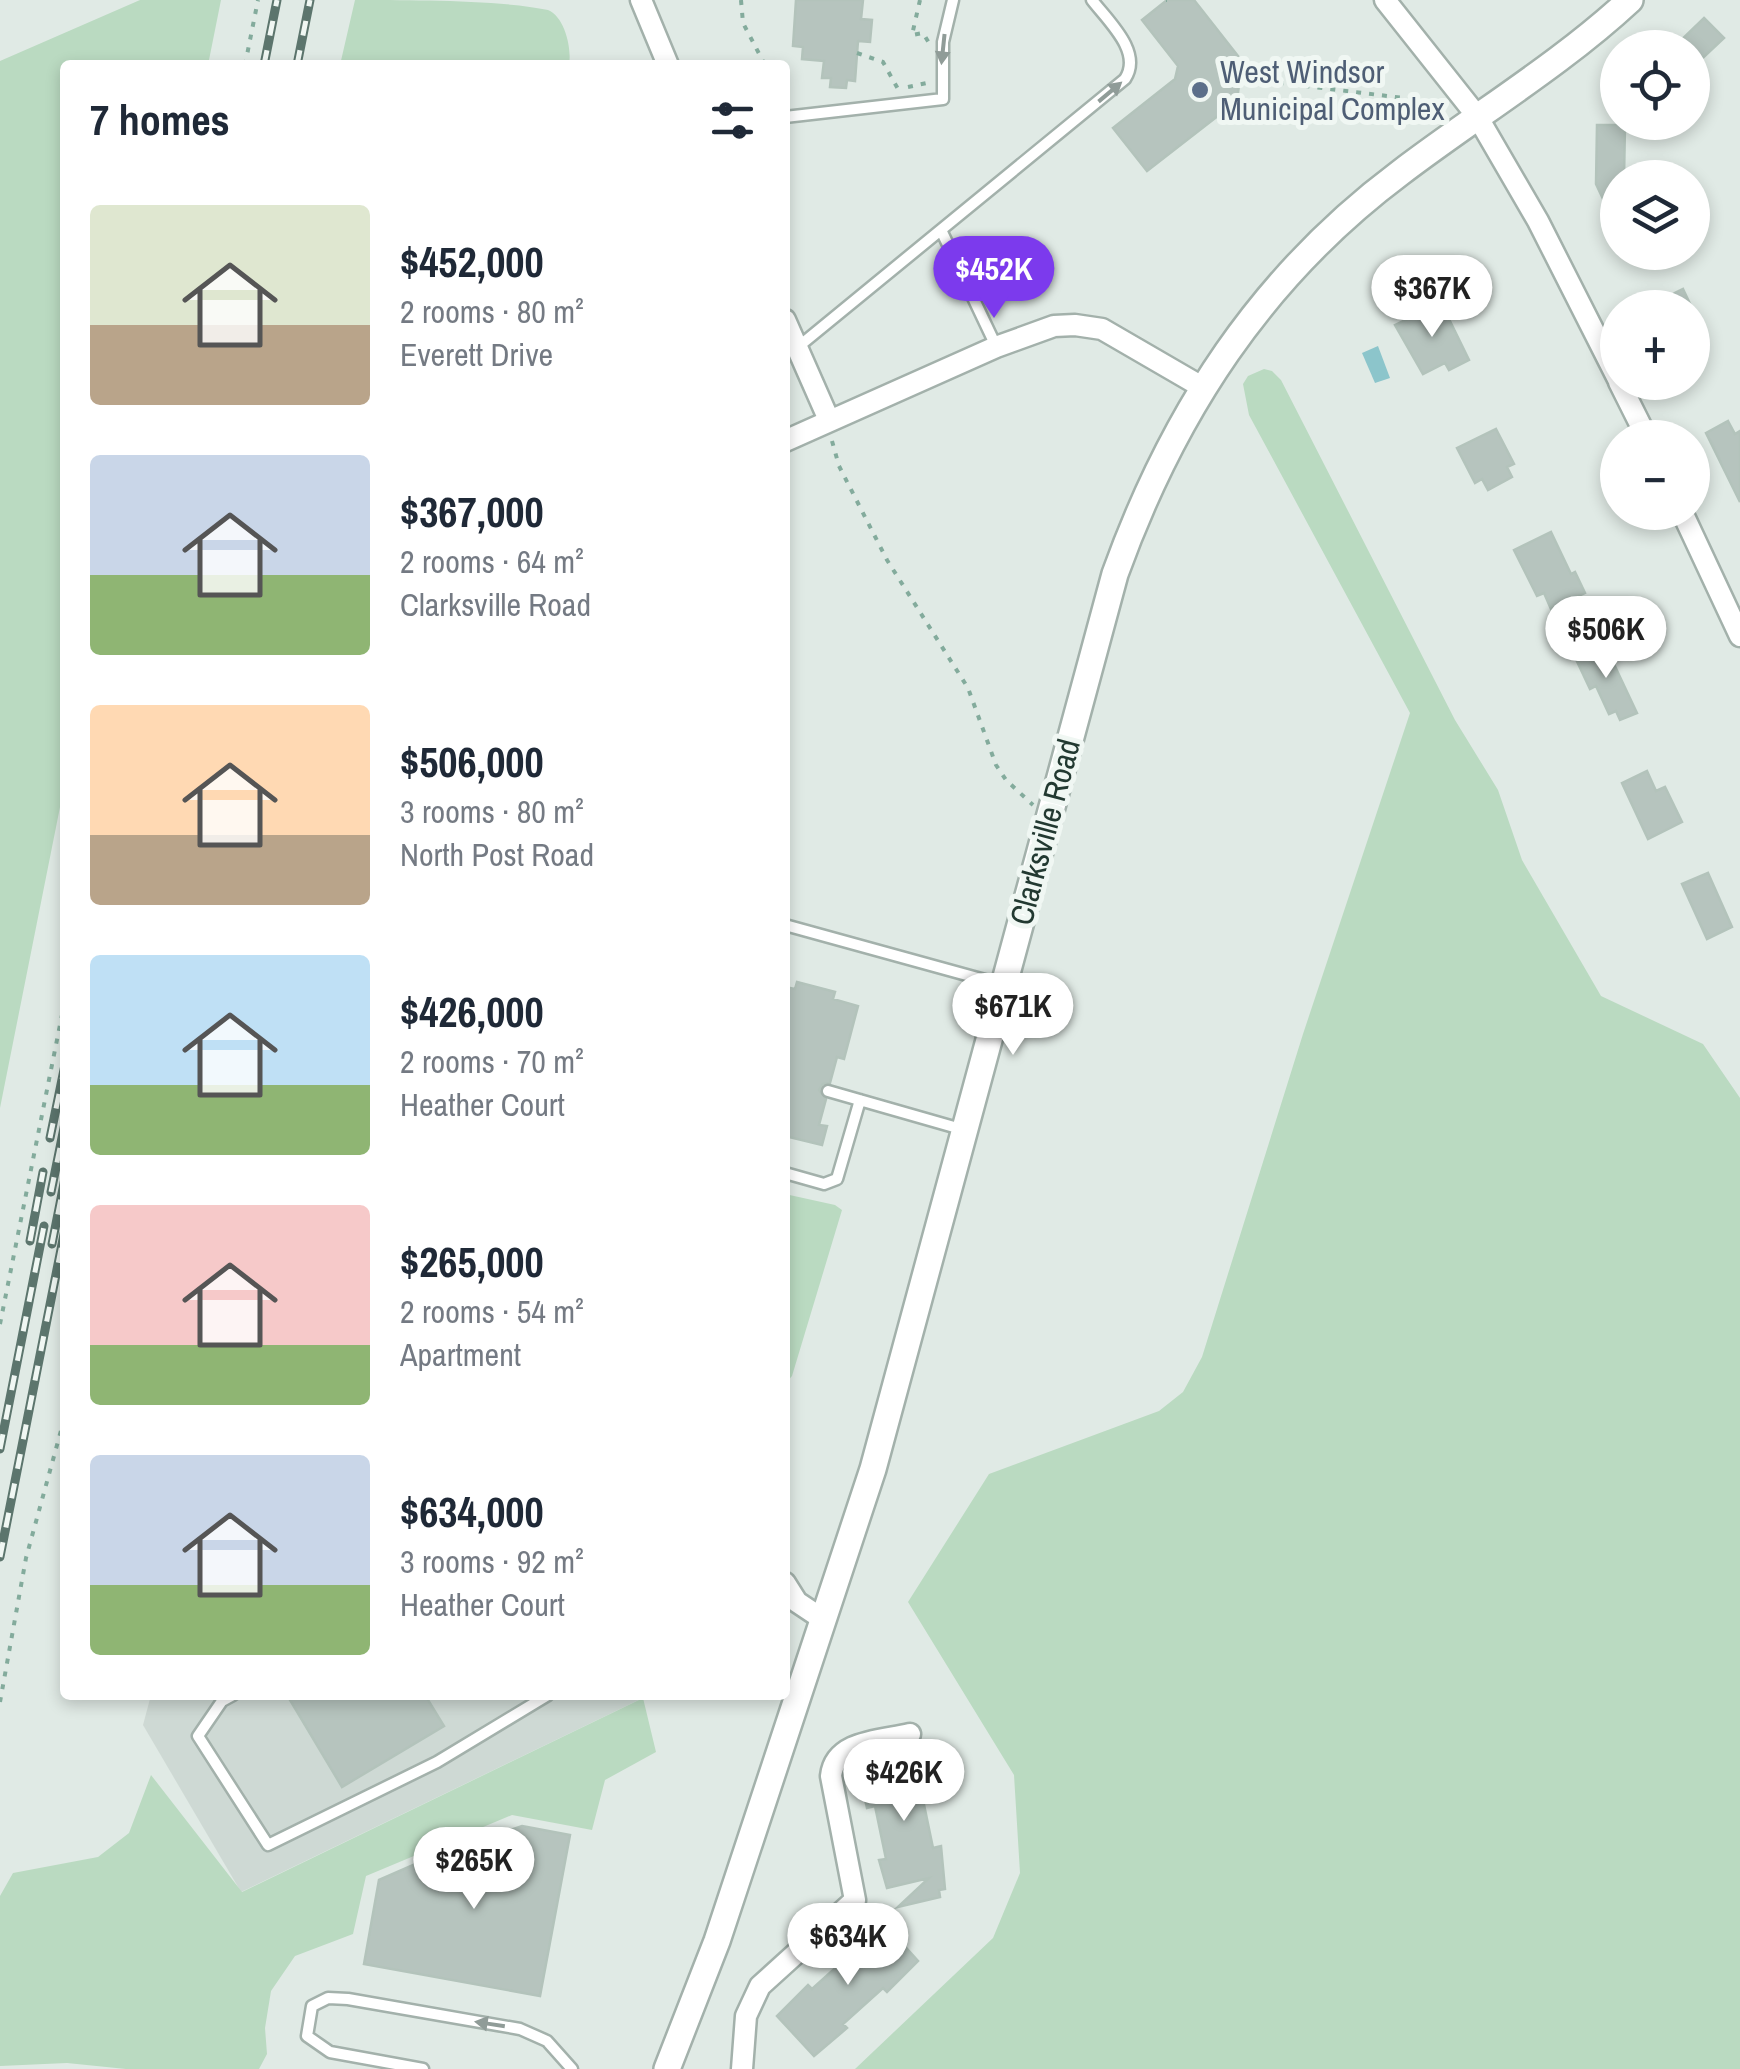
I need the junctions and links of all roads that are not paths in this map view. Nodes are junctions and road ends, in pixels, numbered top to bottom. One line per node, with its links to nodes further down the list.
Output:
1 (641, 0): 6 (street)
2 (954, 0): 7 (lane, one-way to 7)
3 (1092, 0): 9 (lane, one-way to 3)
4 (1385, 0): 8 (street)
5 (1630, 0): 8 (street, Clarksville Road)
6 (666, 60)
7 (790, 116)
8 (1477, 116): 10 (street); 13 (street, Clarksville Road)
9 (940, 230): 11 (lane); 12 (lane)
10 (1600, 345)
11 (996, 347): 13 (street); 14 (street)
12 (791, 350): 14 (street)
13 (1202, 387): 19 (street, Clarksville Road)
14 (828, 421): 15 (street)
15 (790, 440)
16 (1690, 530): 17 (street)
17 (1740, 636)
18 (790, 926): 19 (lane)
19 (1004, 985): 22 (street, Clarksville Road)
20 (828, 1091): 21 (lane)
21 (860, 1100): 22 (lane); 23 (lane)
22 (965, 1130): 25 (street, Clarksville Road)
23 (790, 1174)
24 (790, 1590): 25 (street)
25 (824, 1620): 31 (street, Clarksville Road)
26 (225, 1700): 27 (lane)
27 (540, 1700)
28 (910, 1734): 32 (street)
29 (423, 2069): 30 (lane, one-way to 29)
30 (572, 2069)
31 (667, 2069)
32 (742, 2069)

